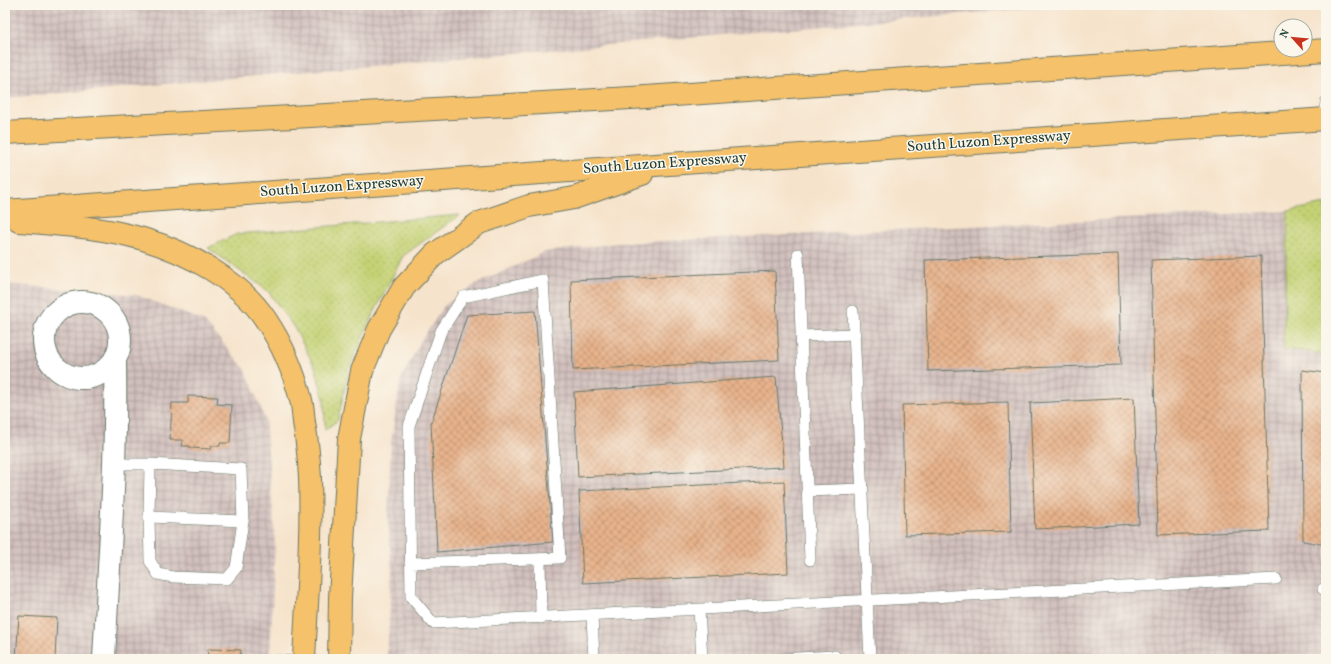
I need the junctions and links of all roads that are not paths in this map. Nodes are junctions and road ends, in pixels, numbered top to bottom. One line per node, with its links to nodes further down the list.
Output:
1 (1326, 50): 3 (highway)
2 (1325, 113): 4 (highway, South Luzon Expressway)
3 (5, 134)
4 (669, 164): 5 (highway, South Luzon Expressway); 29 (highway)
5 (5, 211)
6 (5, 219): 28 (highway)
7 (798, 254): 10 (lane)
8 (854, 311): 9 (lane)
9 (855, 334): 10 (lane); 14 (lane)
10 (801, 336): 15 (lane)
11 (115, 360): 12 (street)
12 (114, 464): 13 (lane); 27 (street)
13 (150, 464): 16 (lane); 17 (lane)
14 (863, 489): 15 (lane); 22 (lane)
15 (807, 491): 19 (lane)
16 (149, 517): 17 (lane); 17 (lane)
17 (243, 522)
18 (540, 559): 20 (lane); 20 (lane); 25 (lane)
19 (810, 560)
20 (410, 563): 25 (lane)
21 (1276, 579): 22 (lane)
22 (868, 601): 23 (lane); 33 (lane)
23 (699, 610): 24 (lane); 31 (lane)
24 (592, 615): 25 (lane); 30 (lane)
25 (541, 618)
26 (835, 656): 32 (lane)
27 (104, 659)
28 (304, 659)
29 (339, 659)
30 (594, 659)
31 (702, 659)
32 (779, 659)
33 (870, 659)

